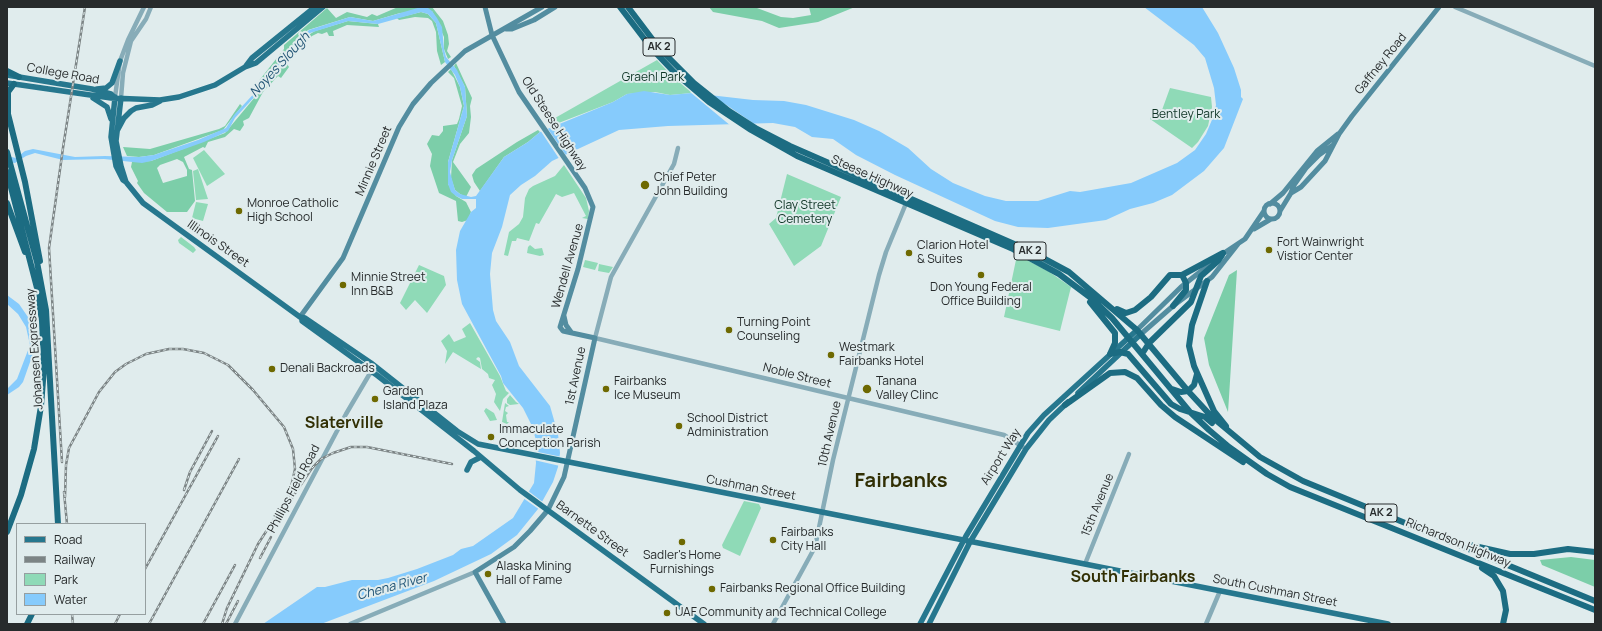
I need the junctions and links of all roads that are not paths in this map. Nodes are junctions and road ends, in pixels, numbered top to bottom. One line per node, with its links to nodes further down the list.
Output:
1 (144, 7): 16 (street)
2 (148, 7): 13 (street)
3 (151, 7): 13 (street)
4 (315, 7): 18 (main road, College Road)
5 (323, 7): 18 (main road, College Road)
6 (485, 7): 15 (main road, Old Steese Highway)
7 (542, 7): 14 (main road)
8 (555, 7): 14 (main road)
9 (620, 7): 30 (highway, Steese Highway / AK 2)
10 (628, 7): 30 (highway, Steese Highway / AK 2)
11 (1439, 7): 31 (main road, Gaffney Road)
12 (1454, 7): 17 (street)
13 (139, 27): 26 (street)
14 (506, 29): 15 (main road, Minnie Street)
15 (492, 35): 42 (main road, Old Steese Highway); 59 (main road, Minnie Street)
16 (120, 61): 24 (main road); 26 (street)
17 (1595, 66)
18 (245, 67): 27 (main road, College Road)
19 (7, 71): 21 (highway)
20 (7, 75): 21 (main road, College Road)
21 (19, 77): 24 (main road, College Road)
22 (7, 83): 23 (main road, College Road)
23 (14, 84): 25 (main road, College Road); 28 (highway)
24 (92, 89): 26 (main road, College Road)
25 (85, 95): 26 (main road, College Road); 29 (main road)
26 (117, 98): 27 (main road, College Road); 29 (main road, Illinois Street); 32 (main road, Illinois Street)
27 (160, 100): 32 (main road)
28 (8, 112): 57 (highway)
29 (112, 122): 35 (main road, Illinois Street)
30 (754, 130): 39 (highway, Steese Highway / AK 2)
31 (1339, 134): 33 (main road, Gaffney Road); 41 (main road, Gaffney Road)
32 (116, 135): 35 (main road, Illinois Street)
33 (1333, 144): 38 (main road, Gaffney Road); 38 (main road, Gaffney Road)
34 (678, 148): 64 (street, 1st Avenue)
35 (114, 149): 59 (main road, Illinois Street)
36 (7, 152): 37 (highway, Johansen Expressway)
37 (9, 170): 53 (highway, Johansen Expressway); 57 (highway, Johansen Expressway)
38 (1291, 193): 44 (main road, Gaffney Road)
39 (907, 201): 49 (highway, Steese Highway / AK 2); 51 (highway, Steese Highway / AK 2); 74 (street, 10th Avenue)
40 (7, 203): 53 (highway)
41 (1270, 204): 43 (main road); 44 (main road)
42 (594, 207): 58 (main road, Wendell Avenue)
43 (1264, 211): 45 (main road); 46 (main road)
44 (1280, 211): 45 (main road)
45 (1271, 219): 46 (main road)
46 (1253, 229): 47 (main road)
47 (1239, 243): 48 (main road); 52 (main road)
48 (1223, 253): 50 (highway); 54 (main road); 55 (highway)
49 (1069, 272): 50 (highway); 61 (highway, Steese Highway / AK 2)
50 (1182, 275): 54 (highway)
51 (1068, 280): 63 (highway, Steese Highway / AK 2); 68 (highway)
52 (1207, 281): 55 (main road); 71 (highway)
53 (36, 282): 92 (highway, Johansen Expressway)
54 (1186, 283): 56 (highway); 61 (main road)
55 (1194, 291): 56 (main road); 66 (highway)
56 (1173, 306): 61 (main road)
57 (46, 310): 90 (highway, Johansen Expressway)
58 (564, 315): 60 (main road, Wendell Avenue); 62 (main road)
59 (301, 318): 70 (main road, Illinois Street)
60 (560, 330): 62 (main road, Noble Street)
61 (1139, 332): 63 (main road, Airport Way); 65 (main road, Airport Way); 66 (highway, Richardson Highway / AK 2)
62 (573, 333): 64 (main road, Noble Street)
63 (1128, 336): 65 (highway, Steese Highway / AK 2); 68 (main road, Airport Way)
64 (595, 338): 74 (street, Noble Street); 84 (main road, 1st Avenue)
65 (1133, 342): 67 (main road, Airport Way); 69 (highway, Richardson Highway / AK 2)
66 (1149, 343): 69 (highway); 73 (highway, Richardson Highway / AK 2)
67 (1122, 352): 68 (highway); 75 (main road, Airport Way); 76 (highway)
68 (1110, 354): 78 (main road, Airport Way)
69 (1142, 354): 72 (highway, Richardson Highway / AK 2)
70 (374, 369): 77 (main road, Illinois Street); 79 (main road, Illinois Street); 104 (street, Phillips Field Road)
71 (1197, 373): 73 (highway); 87 (highway)
72 (1168, 385): 73 (highway); 76 (highway, Richardson Highway / AK 2)
73 (1188, 392): 83 (highway, Richardson Highway / AK 2)
74 (848, 399): 78 (street, Noble Street); 89 (street, 10th Avenue)
75 (1065, 405): 80 (main road, Airport Way); 86 (highway)
76 (1190, 412): 83 (highway); 86 (highway, Richardson Highway / AK 2)
77 (473, 442): 84 (main road, Cushman Street)
78 (1020, 444): 80 (street, Noble Street); 94 (main road, Airport Way)
79 (470, 448): 82 (main road, Barnette Street)
80 (1026, 449): 95 (main road, Airport Way)
81 (1129, 454): 97 (street, 15th Avenue)
82 (481, 457): 85 (main road); 88 (main road, Barnette Street)
83 (1260, 457): 87 (highway, Richardson Highway / AK 2)
84 (566, 462): 88 (main road, 1st Avenue); 89 (main road, Cushman Street)
85 (467, 470)
86 (1290, 487): 93 (highway, Richardson Highway / AK 2)
87 (1342, 497): 91 (highway, Richardson Highway / AK 2)
88 (548, 510): 98 (main road, 1st Avenue); 107 (main road, Barnette Street)
89 (823, 513): 94 (main road, Cushman Street); 108 (street, 10th Avenue)
90 (58, 523)
91 (1411, 525): 96 (highway); 100 (highway, Richardson Highway / AK 2)
92 (7, 532)
93 (1409, 535): 101 (highway, Richardson Highway / AK 2); 113 (highway)
94 (963, 541): 95 (main road, Cushman Street); 109 (main road, Airport Way)
95 (970, 542): 97 (main road, South Cushman Street); 110 (main road, Airport Way)
96 (1595, 552)
97 (1085, 564): 99 (main road, South Cushman Street)
98 (475, 572): 105 (street, 1st Avenue); 106 (main road)
99 (1220, 591): 111 (street); 112 (main road, South Cushman Street)
100 (1595, 601)
101 (1595, 610)
102 (32, 615): 103 (highway)
103 (27, 624)
104 (235, 624)
105 (350, 624)
106 (504, 624)
107 (704, 624)
108 (773, 624)
109 (920, 624)
110 (929, 624)
111 (1206, 624)
112 (1388, 624)
113 (1503, 624)

